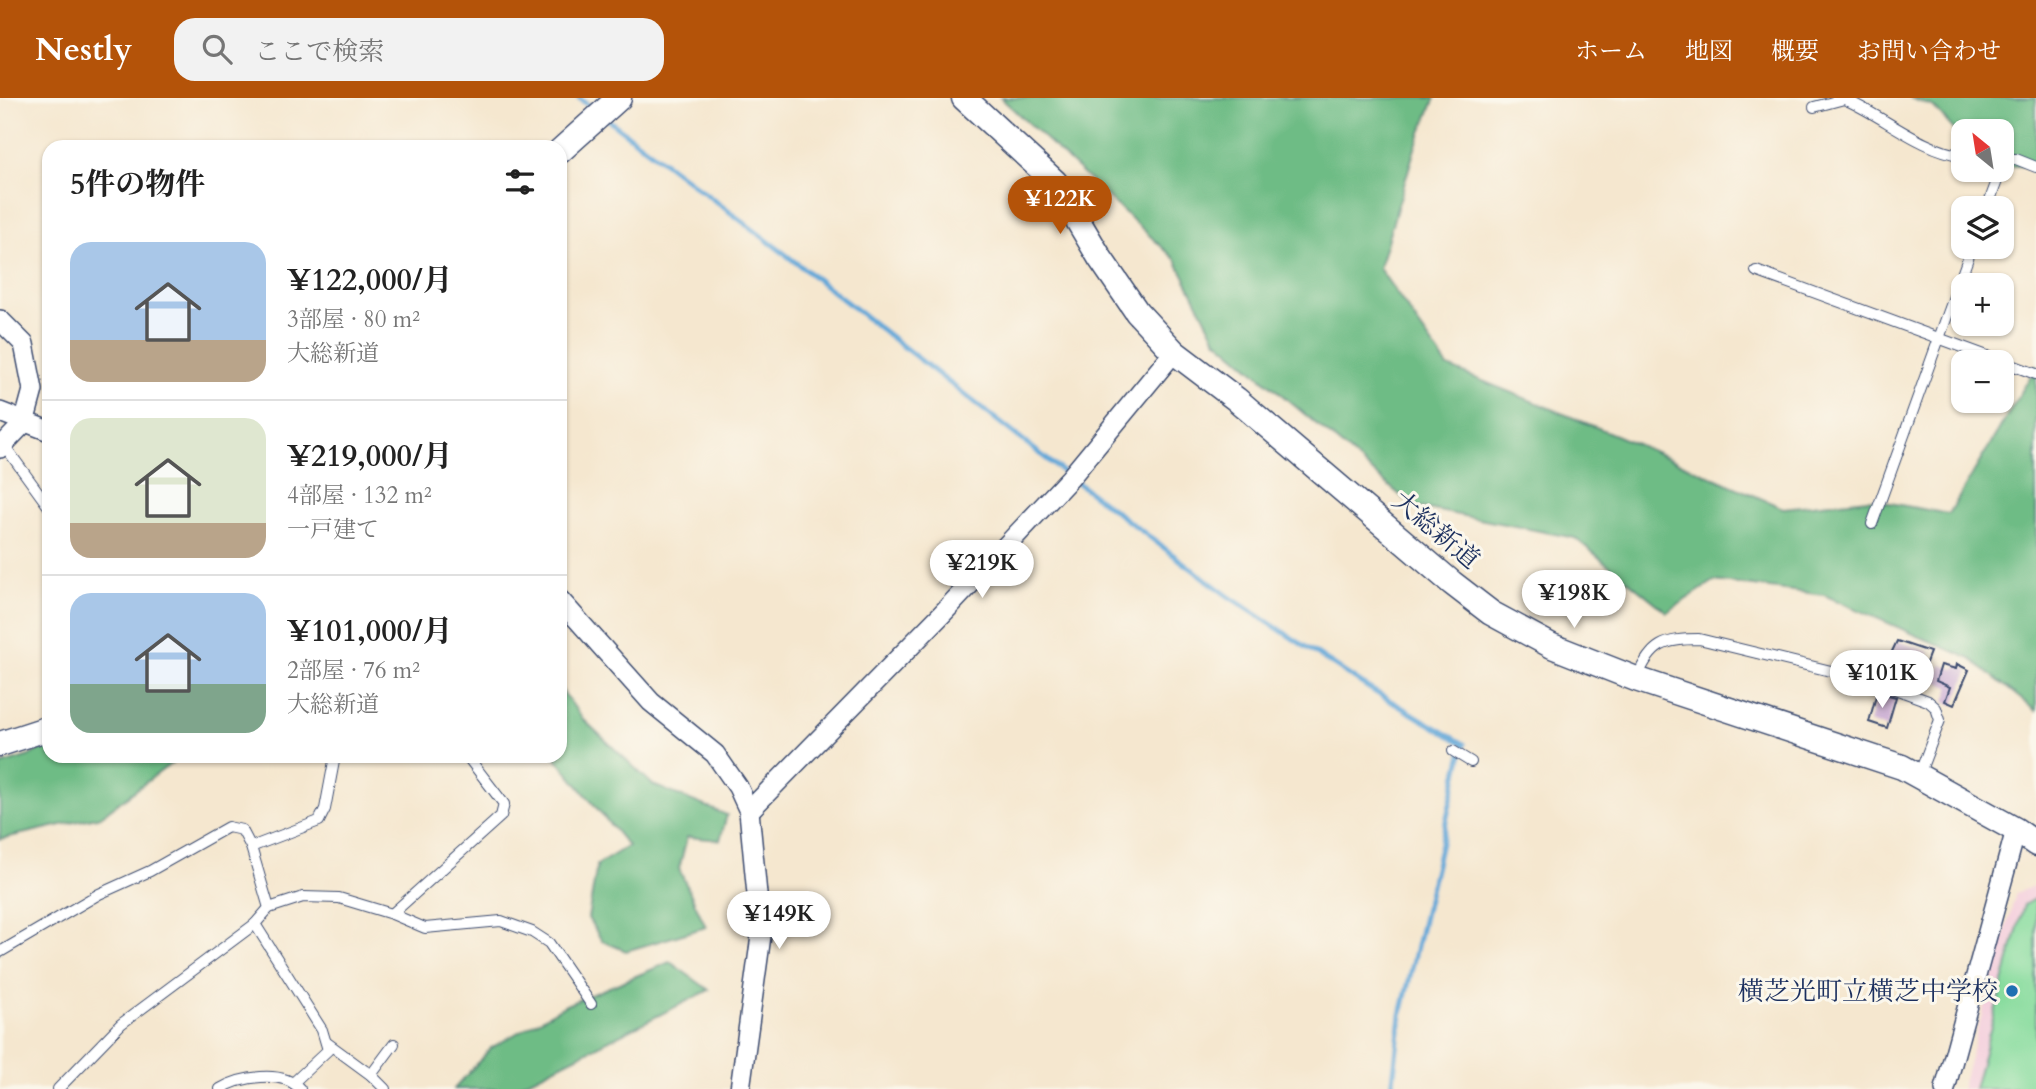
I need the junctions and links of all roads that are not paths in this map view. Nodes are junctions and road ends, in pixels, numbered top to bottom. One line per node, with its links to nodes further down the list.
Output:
1 (619, 98): 4 (street)
2 (964, 98): 12 (street, 大総新道)
3 (1814, 107): 5 (lane)
4 (567, 145)
5 (1951, 154)
6 (2014, 160): 7 (lane)
7 (2036, 167)
8 (1968, 259): 11 (lane)
9 (1756, 271): 11 (lane)
10 (0, 320): 15 (street)
11 (1938, 338): 13 (lane); 19 (lane)
12 (1174, 352): 21 (street, 大総新道); 29 (street)
13 (2036, 374)
14 (0, 412): 15 (street)
15 (24, 423): 16 (street); 17 (street)
16 (42, 429)
17 (2, 446): 18 (lane)
18 (42, 498)
19 (1872, 524)
20 (567, 608): 29 (street)
21 (1636, 679): 28 (street, 大総新道); 28 (lane)
22 (42, 729): 23 (street)
23 (0, 744)
24 (1453, 752): 25 (lane)
25 (1471, 762)
26 (334, 763): 31 (lane)
27 (472, 763): 33 (lane)
28 (1919, 776): 30 (street, 大総新道)
29 (749, 811): 44 (street)
30 (2026, 837): 45 (street)
31 (251, 847): 32 (lane); 35 (lane)
32 (269, 908): 33 (lane); 34 (lane)
33 (392, 914): 36 (lane)
34 (255, 924): 37 (lane); 41 (lane)
35 (0, 952)
36 (591, 1004)
37 (326, 1042): 39 (lane); 40 (lane)
38 (394, 1044): 39 (lane)
39 (371, 1075): 43 (lane)
40 (297, 1086): 42 (lane)
41 (58, 1089)
42 (219, 1089)
43 (385, 1089)
44 (740, 1089)
45 (1945, 1089)

